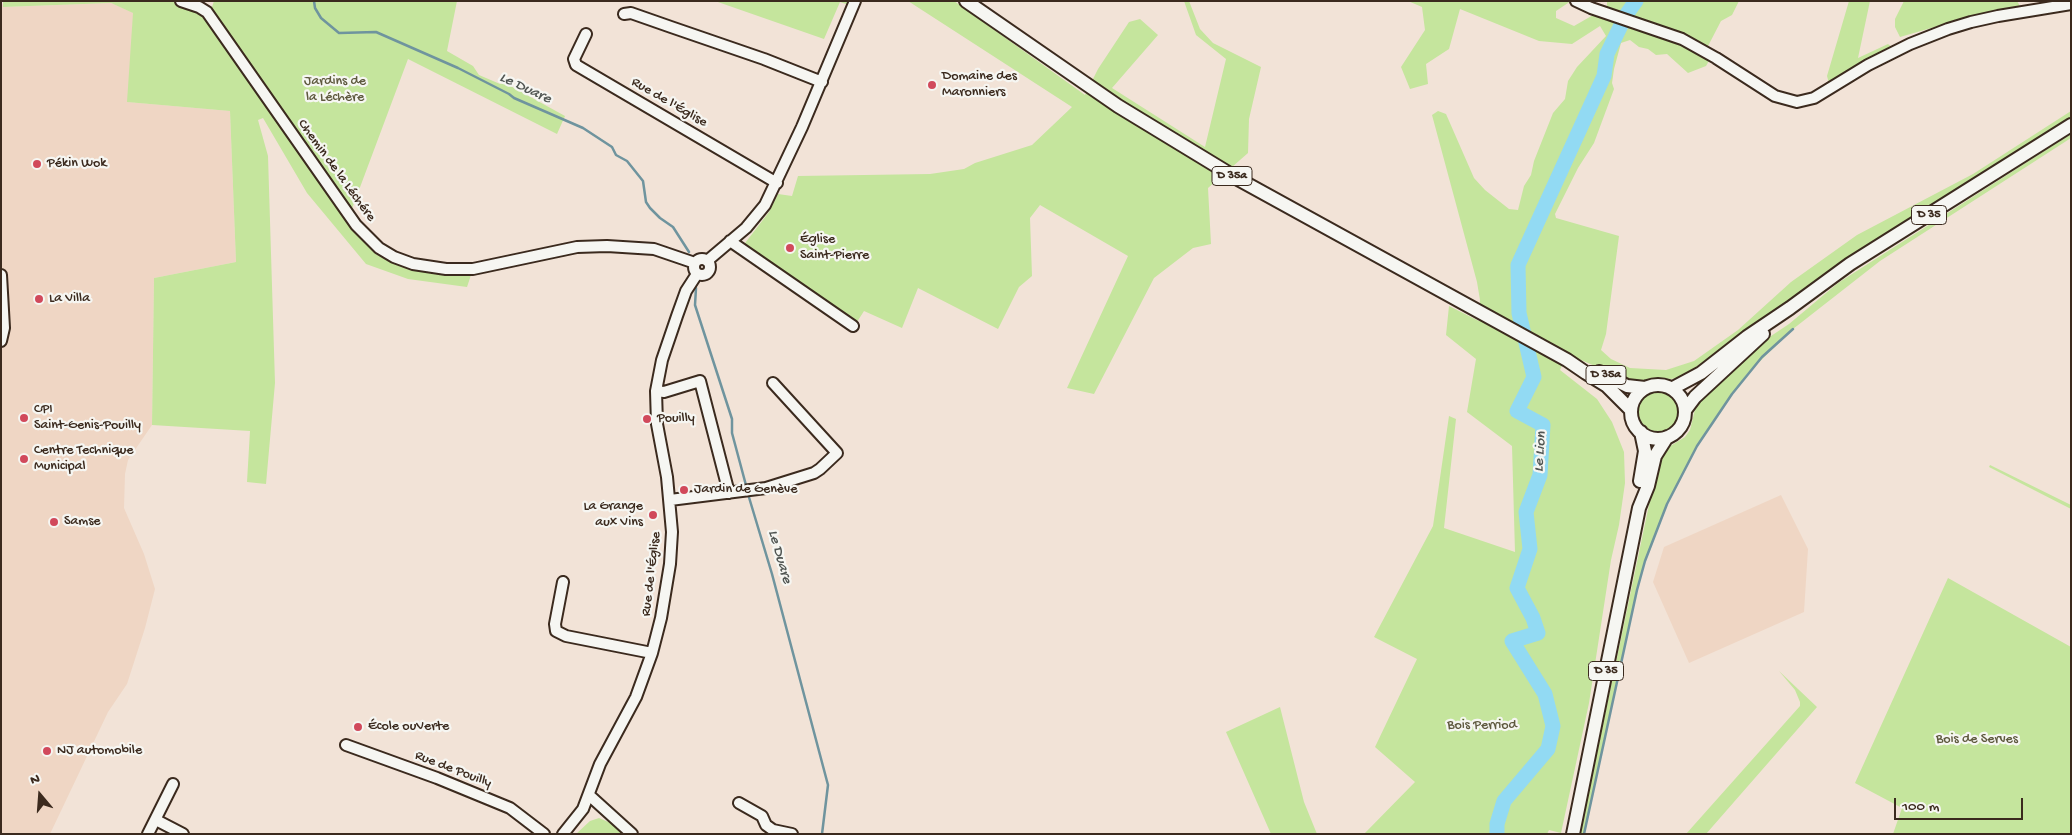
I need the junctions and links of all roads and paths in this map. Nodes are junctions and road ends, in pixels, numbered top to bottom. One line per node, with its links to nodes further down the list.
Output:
1 (181, 1): 13 (street, Chemin de la Léchére)
2 (856, 1): 8 (street)
3 (966, 1): 19 (main road, D 35a)
4 (1576, 1): 5 (street)
5 (2071, 4)
6 (624, 14): 8 (street)
7 (586, 34): 10 (street, Rue de l'Église)
8 (822, 82): 10 (street)
9 (2071, 125): 16 (main road, D 35)
10 (777, 183): 11 (street)
11 (730, 241): 12 (street); 17 (street)
12 (707, 260): 13 (street); 14 (street)
13 (695, 263): 14 (street)
14 (697, 274): 23 (street, Rue de l'Église)
15 (1, 275): 18 (street)
16 (1790, 308): 22 (main road, D 35); 24 (main road, D 35)
17 (853, 326)
18 (1, 340)
19 (1568, 360): 21 (main road, D 35a); 25 (main road, D 35a)
20 (773, 383): 28 (street)
21 (1645, 388): 22 (main road); 25 (main road)
22 (1672, 388): 24 (main road)
23 (656, 391): 28 (street); 29 (street, Rue de l'Église)
24 (1686, 409): 27 (main road)
25 (1631, 410): 26 (main road)
26 (1641, 432): 27 (main road); 30 (main road, D 35)
27 (1667, 437): 30 (main road, D 35)
28 (729, 494): 29 (street)
29 (670, 500): 32 (street, Rue de l'Église)
30 (1639, 508): 46 (main road, D 35)
31 (563, 582): 32 (street)
32 (652, 653): 35 (street, Rue de l'Église)
33 (346, 746): 42 (street, Rue de Pouilly)
34 (173, 784): 39 (street)
35 (590, 796): 37 (street, Rue de l'Église); 38 (street)
36 (739, 803): 45 (street)
37 (583, 809): 38 (street); 43 (street, Rue de l'Église)
38 (604, 810): 44 (street)
39 (156, 820): 40 (street); 41 (street)
40 (148, 834)
41 (183, 834)
42 (544, 834)
43 (563, 834)
44 (632, 834)
45 (792, 834)
46 (1573, 834)

